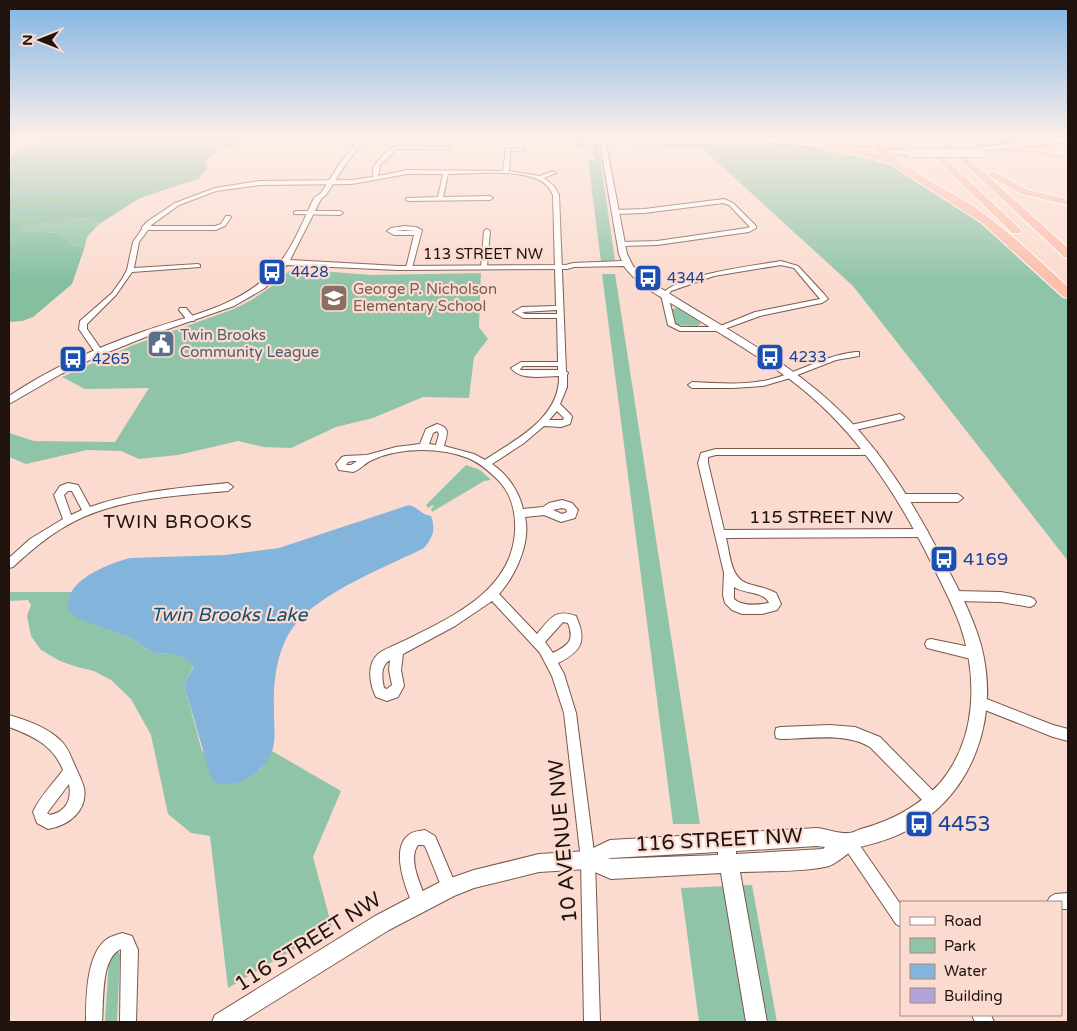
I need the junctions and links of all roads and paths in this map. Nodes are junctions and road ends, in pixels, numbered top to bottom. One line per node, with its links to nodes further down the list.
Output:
1 (240, 186): 19 (street)
2 (326, 186): 16 (street)
3 (443, 186): 10 (street)
4 (551, 186): 27 (street)
5 (610, 186): 14 (street)
6 (931, 186): 32 (highway)
7 (968, 186): 31 (highway)
8 (994, 186): 23 (highway)
9 (1013, 186): 13 (highway)
10 (440, 198): 11 (street); 12 (street)
11 (490, 198)
12 (408, 199)
13 (1068, 202)
14 (615, 212): 22 (street); 22 (street)
15 (296, 213): 16 (street)
16 (310, 213): 17 (street); 24 (street)
17 (340, 213)
18 (228, 217): 19 (street)
19 (144, 228): 30 (street)
20 (487, 231): 29 (street)
21 (418, 233): 28 (street)
22 (621, 244): 25 (street)
23 (1068, 254)
24 (283, 264): 28 (street, 113 STREET NW); 36 (street)
25 (628, 265): 27 (street, 113 STREET NW); 33 (street, 116 STREET NW)
26 (198, 266): 30 (street)
27 (563, 267): 29 (street, 113 STREET NW); 35 (street)
28 (409, 268): 29 (street, 113 STREET NW)
29 (484, 268)
30 (130, 270): 38 (street)
31 (1068, 281)
32 (1068, 294)
33 (664, 295): 37 (street, 116 STREET NW); 37 (street); 37 (street)
34 (183, 310): 36 (street)
35 (561, 312): 35 (street); 40 (street)
36 (191, 319): 38 (street)
37 (719, 329): 41 (street, 116 STREET NW)
38 (99, 352): 43 (street)
39 (856, 354): 41 (street)
40 (564, 369): 40 (street); 44 (street)
41 (790, 376): 42 (street); 47 (street, 116 STREET NW)
42 (692, 385)
43 (11, 397)
44 (557, 406): 46 (street); 46 (street)
45 (900, 417): 47 (street)
46 (543, 423): 52 (street)
47 (851, 428): 50 (street, 116 STREET NW)
48 (423, 448): 49 (street); 49 (street); 51 (street)
49 (439, 449): 52 (street)
50 (872, 452): 54 (street, 116 STREET NW); 61 (street)
51 (367, 458)
52 (485, 464): 58 (street)
53 (228, 487): 56 (street)
54 (904, 498): 55 (street); 60 (street, 116 STREET NW)
55 (958, 498)
56 (87, 510): 59 (street); 59 (street)
57 (545, 511): 58 (street)
58 (521, 513): 64 (street)
59 (68, 519): 62 (street)
60 (923, 533): 61 (street, 115 STREET NW); 65 (street, 116 STREET NW)
61 (720, 534): 63 (street)
62 (9, 564)
63 (729, 573): 63 (street)
64 (492, 594): 67 (street, 10 AVENUE NW); 69 (street)
65 (955, 596): 66 (street); 70 (street, 116 STREET NW)
66 (1030, 602)
67 (538, 641): 71 (street, 10 AVENUE NW); 71 (street)
68 (931, 644): 70 (street)
69 (396, 651)
70 (975, 654): 72 (street, 116 STREET NW)
71 (552, 660): 80 (street, 10 AVENUE NW)
72 (979, 702): 75 (street); 77 (street, 116 STREET NW)
73 (9, 721): 76 (street)
74 (782, 733): 77 (street)
75 (1068, 734)
76 (70, 772)
77 (934, 802): 79 (street, 116 STREET NW)
78 (725, 841): 79 (street, 116 STREET NW); 80 (street, 116 STREET NW); 81 (street)
79 (849, 842): 81 (street, 116 STREET NW); 84 (street)
80 (588, 860): 81 (street, 116 STREET NW); 82 (street, 116 STREET NW); 88 (street, 10 AVENUE NW)
81 (729, 863): 89 (street)
82 (449, 888): 83 (street, 116 STREET NW); 83 (street)
83 (419, 902): 87 (street, 116 STREET NW)
84 (900, 918)
85 (94, 1022): 86 (street)
86 (128, 1022)
87 (222, 1022)
88 (592, 1022)
89 (757, 1022)

